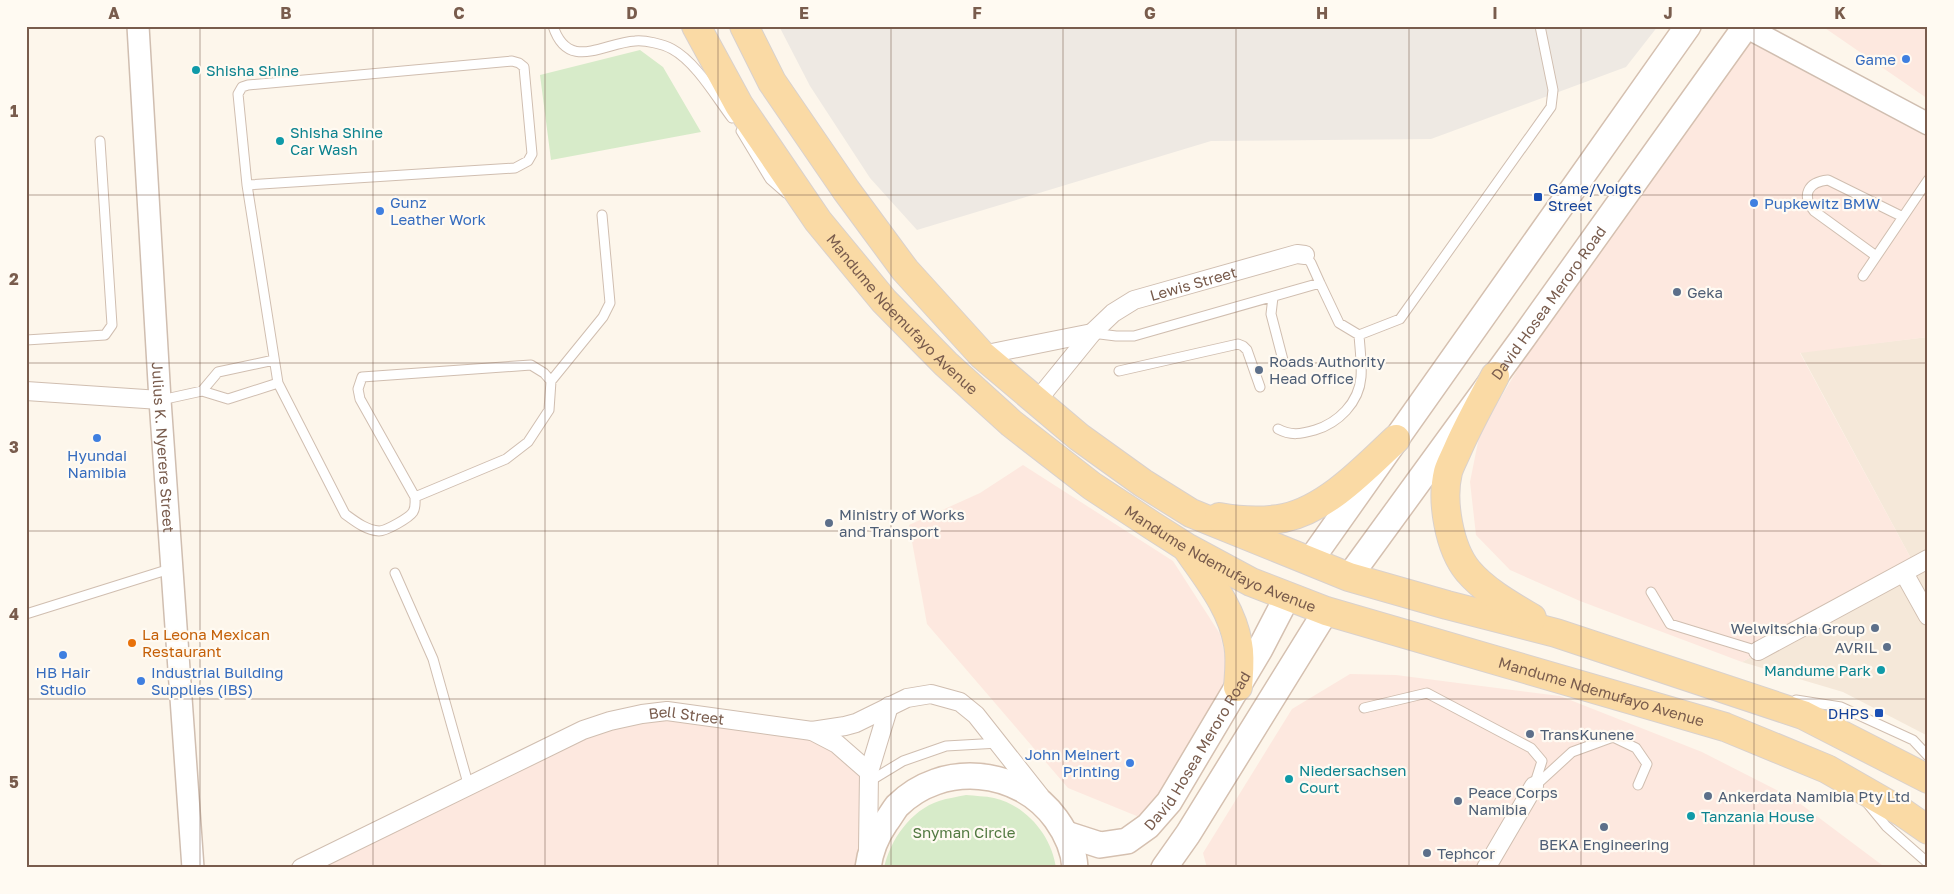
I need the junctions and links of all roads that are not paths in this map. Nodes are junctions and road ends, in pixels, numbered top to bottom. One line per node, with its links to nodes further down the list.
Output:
1 (138, 26): 33 (street, Julius K. Nyerere Street)
2 (553, 26): 14 (lane)
3 (696, 26): 14 (main road, Mandume Ndemufayo Avenue)
4 (744, 26): 23 (main road, Mandume Ndemufayo Avenue)
5 (1540, 26): 21 (lane)
6 (1688, 26): 36 (main road)
7 (1745, 27): 8 (street); 27 (main road, David Hosea Meroro Road)
8 (1928, 124)
9 (100, 141): 22 (lane)
10 (1928, 180): 13 (lane)
11 (247, 185): 11 (lane); 24 (lane)
12 (602, 215): 28 (lane)
13 (1903, 217): 16 (lane); 16 (lane)
14 (818, 221): 39 (main road, Mandume Ndemufayo Avenue)
15 (1305, 255): 18 (lane); 20 (street, Lewis Street)
16 (1876, 256): 17 (lane)
17 (1863, 276)
18 (1320, 283): 19 (lane); 21 (lane)
19 (1273, 297): 20 (lane); 25 (lane)
20 (1092, 333): 23 (street); 34 (street, Lewis Street)
21 (1359, 335): 35 (lane)
22 (26, 340)
23 (982, 355): 34 (main road, Mandume Ndemufayo Avenue)
24 (274, 360): 29 (lane); 32 (lane)
25 (1284, 364)
26 (1119, 372): 30 (lane)
27 (1495, 376): 45 (main road, David Hosea Meroro Road); 51 (main road)
28 (551, 381): 37 (lane); 37 (lane)
29 (278, 383): 32 (lane); 37 (lane)
30 (1260, 387)
31 (26, 391): 33 (street)
32 (202, 391): 33 (lane)
33 (160, 400): 42 (street, Julius K. Nyerere Street)
34 (1036, 402): 38 (main road, Mandume Ndemufayo Avenue)
35 (1278, 428)
36 (1396, 439): 38 (main road); 41 (main road)
37 (415, 497)
38 (1191, 513): 41 (main road, Mandume Ndemufayo Avenue)
39 (1186, 547): 47 (main road, Mandume Ndemufayo Avenue); 53 (main road)
40 (1928, 559): 43 (street)
41 (1310, 561): 45 (main road, Mandume Ndemufayo Avenue); 47 (main road)
42 (173, 568): 49 (lane); 72 (street, Julius K. Nyerere Street)
43 (1904, 573): 50 (street); 52 (street)
44 (395, 574): 65 (lane)
45 (1349, 577): 48 (main road); 51 (main road, Mandume Ndemufayo Avenue)
46 (1651, 592): 52 (lane)
47 (1287, 597): 48 (main road, Mandume Ndemufayo Avenue); 53 (main road, David Hosea Meroro Road)
48 (1326, 611): 62 (main road, Mandume Ndemufayo Avenue); 69 (main road)
49 (26, 614)
50 (1928, 616)
51 (1556, 633): 54 (main road, Mandume Ndemufayo Avenue)
52 (1758, 651)
53 (1238, 687): 68 (main road, David Hosea Meroro Road)
54 (1734, 692): 59 (lane); 61 (main road, Mandume Ndemufayo Avenue)
55 (889, 706): 57 (street, Bell Street); 58 (street, Bell Street); 60 (street)
56 (1364, 708): 64 (lane)
57 (812, 730): 60 (street); 65 (street, Bell Street)
58 (1000, 743): 60 (lane); 66 (street, Bell Street)
59 (1928, 756)
60 (870, 777): 71 (street)
61 (1928, 778)
62 (1852, 784): 67 (main road, Mandume Ndemufayo Avenue); 70 (lane)
63 (1638, 785): 64 (lane)
64 (1534, 786): 77 (street)
65 (469, 787): 73 (street, Bell Street)
66 (1047, 807): 68 (main road); 71 (main road)
67 (1928, 830)
68 (1066, 834): 74 (main road)
69 (1188, 834): 75 (main road); 76 (main road)
70 (1928, 864)
71 (868, 866)
72 (193, 868)
73 (301, 868)
74 (1075, 868)
75 (1164, 868)
76 (1187, 868)
77 (1486, 868)

